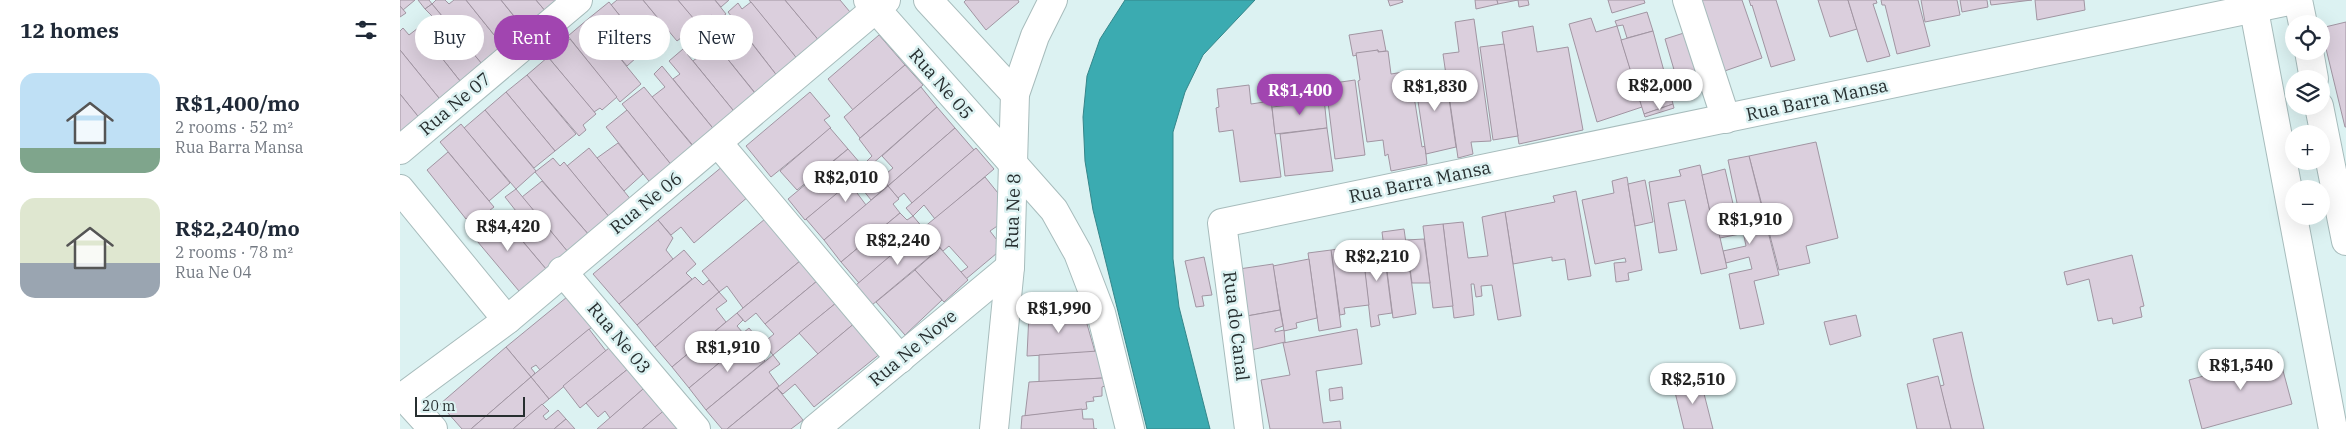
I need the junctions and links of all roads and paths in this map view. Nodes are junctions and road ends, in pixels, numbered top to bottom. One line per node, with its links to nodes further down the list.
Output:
1 (578, 0): 14 (street, Rua Ne 07)
2 (928, 0): 10 (street)
3 (1053, 0): 10 (street, Rua Ne 8)
4 (1687, 0): 12 (street)
5 (2294, 0): 8 (street, Rua Barra Mansa)
6 (2298, 0): 9 (street)
7 (877, 3): 13 (street, Rua Ne 06); 15 (street, Rua Ne 05)
8 (2256, 5): 12 (street, Rua Barra Mansa); 30 (street)
9 (2301, 15)
10 (1016, 94): 15 (street, Rua Ne 8)
11 (2321, 115): 18 (street)
12 (1726, 119): 17 (street, Rua Barra Mansa)
13 (718, 143): 20 (street, Rua Ne 06); 22 (street)
14 (400, 150)
15 (1014, 168): 19 (street, Rua Ne 8); 28 (street, Rua Ne 05)
16 (400, 189): 21 (street)
17 (1222, 223): 29 (street, Rua do Canal)
18 (2346, 241)
19 (1010, 267): 22 (street, Rua Ne Nove); 27 (street, Rua Ne 8)
20 (562, 271): 21 (street, Rua Ne 06); 25 (street, Rua Ne 03)
21 (506, 320): 23 (street, Rua Ne 06)
22 (900, 360): 26 (street, Rua Ne Nove)
23 (402, 398): 24 (street)
24 (433, 429)
25 (696, 429)
26 (815, 429)
27 (994, 429)
28 (1130, 429)
29 (1249, 429)
30 (2333, 429)

